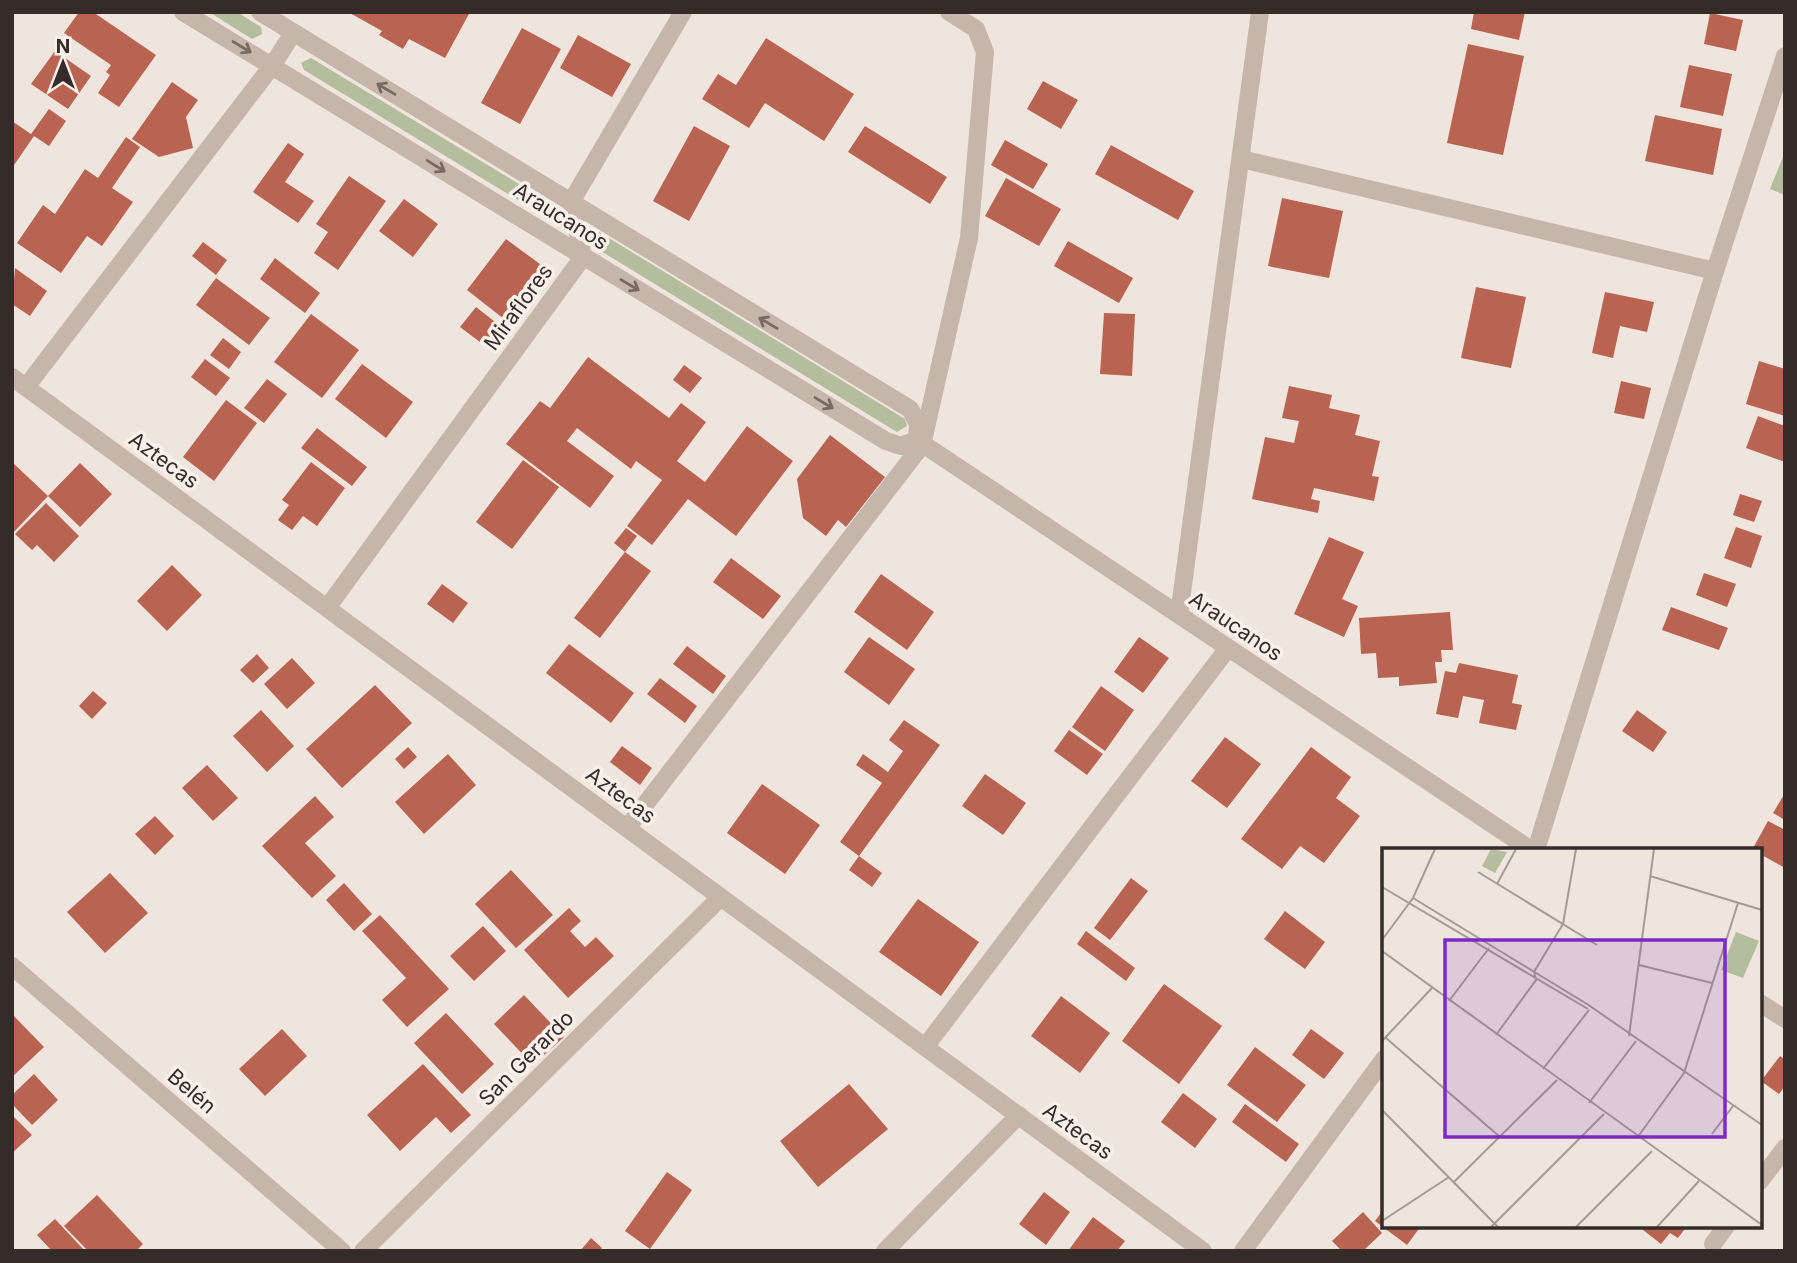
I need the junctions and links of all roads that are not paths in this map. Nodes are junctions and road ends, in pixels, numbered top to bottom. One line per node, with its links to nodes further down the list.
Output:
1 (183, 12): 8 (street, Araucanos, one-way to 8)
2 (260, 12): 6 (street, Araucanos)
3 (683, 12): 10 (street)
4 (949, 12): 14 (street)
5 (1260, 12): 9 (street)
6 (293, 33): 8 (street); 10 (street, Araucanos, one-way to 6)
7 (1785, 56): 12 (street)
8 (272, 66): 11 (street, Araucanos, one-way to 11); 13 (street)
9 (1241, 159): 12 (street); 16 (street)
10 (571, 202): 11 (street, Miraflores); 14 (street, Araucanos, one-way to 10)
11 (583, 257): 14 (street, Araucanos, one-way to 14); 15 (street, Miraflores)
12 (1715, 271): 20 (street)
13 (19, 382): 15 (street, Aztecas)
14 (920, 442): 16 (street, Araucanos); 18 (street)
15 (327, 608): 18 (street, Aztecas)
16 (1179, 615): 17 (street, Araucanos)
17 (1228, 648): 19 (street, Araucanos); 25 (street)
18 (627, 828): 21 (street, Aztecas)
19 (1528, 848)
20 (1537, 848)
21 (721, 897): 25 (street, Aztecas); 33 (street, San Gerardo)
22 (12, 966): 32 (street, Belén)
23 (1762, 1004): 24 (street)
24 (1785, 1019)
25 (925, 1047): 27 (street, Aztecas)
26 (1382, 1062): 36 (street)
27 (1019, 1115): 34 (street); 35 (street, Aztecas)
28 (1785, 1148): 29 (street)
29 (1762, 1178)
30 (1725, 1228): 31 (street)
31 (1713, 1244)
32 (342, 1251)
33 (363, 1251)
34 (885, 1251)
35 (1203, 1251)
36 (1243, 1251)

